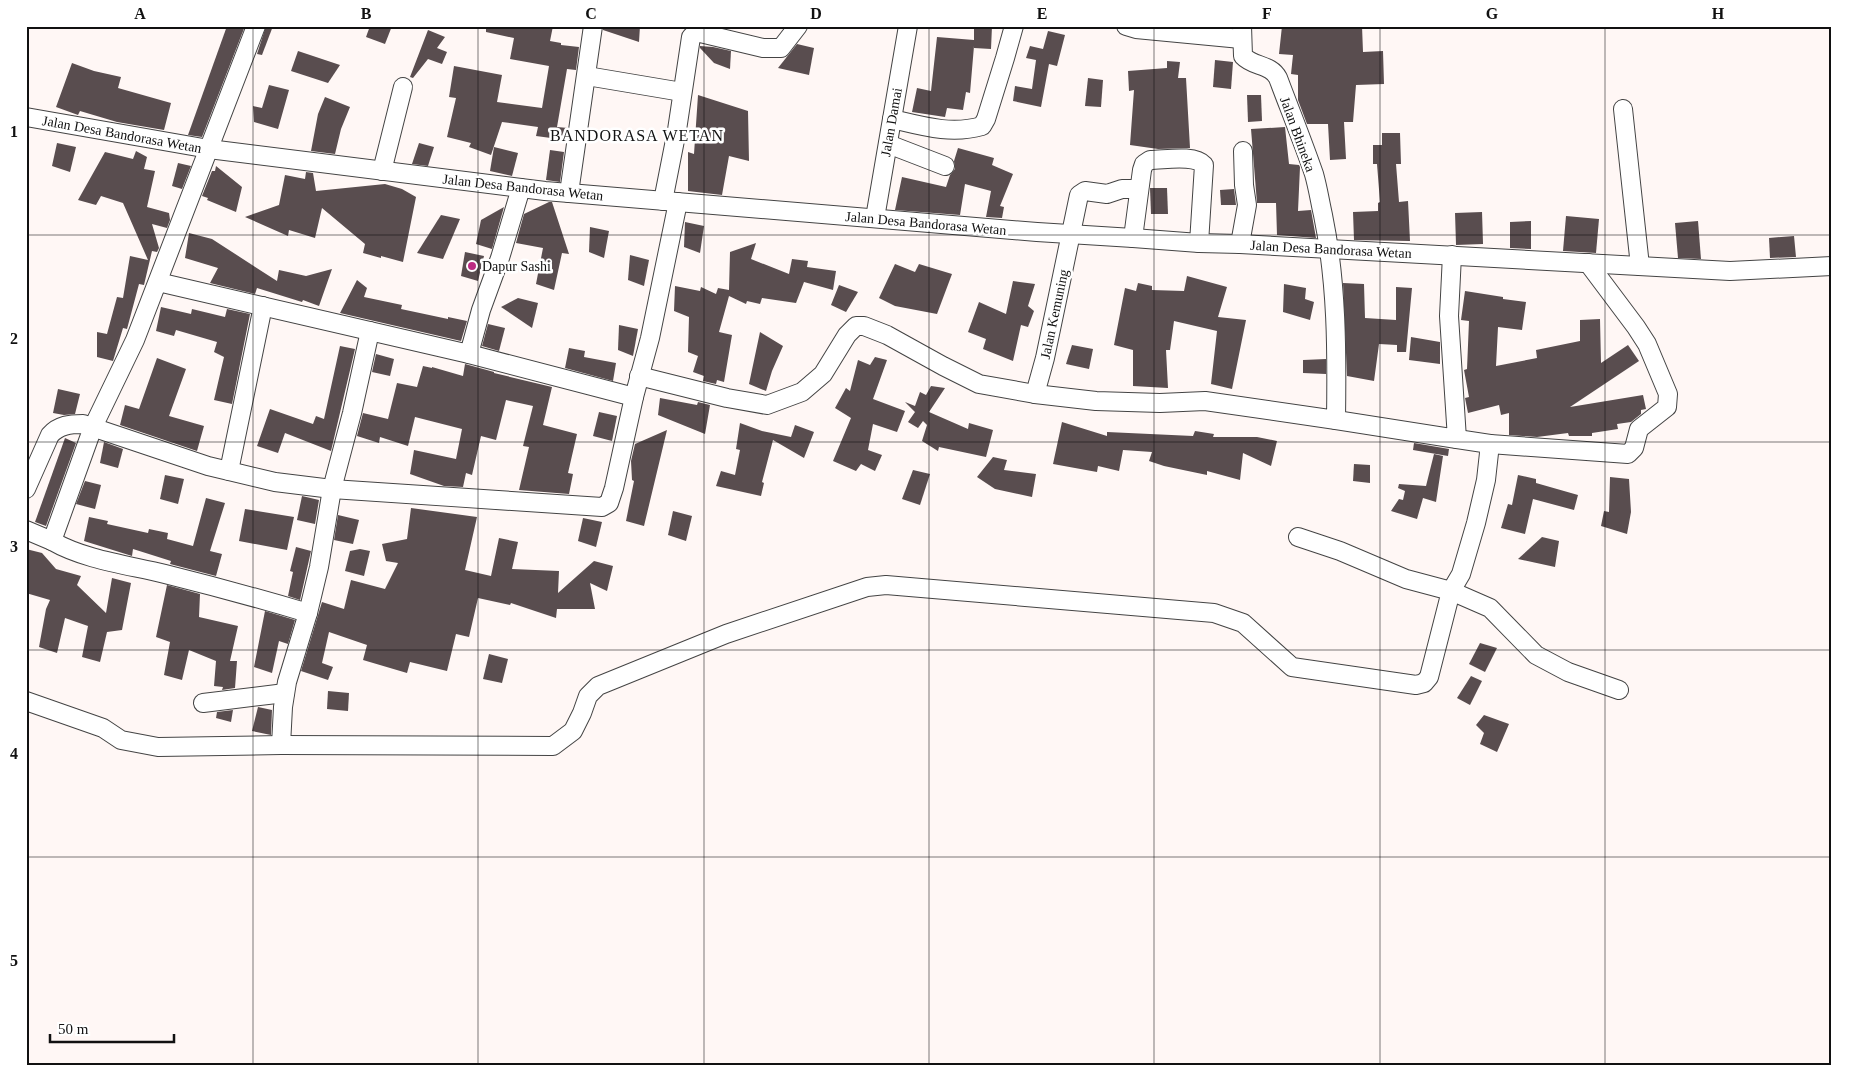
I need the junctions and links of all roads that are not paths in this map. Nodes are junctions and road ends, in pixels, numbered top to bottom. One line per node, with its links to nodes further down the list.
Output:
1 (256, 26): 15 (street)
2 (593, 26): 8 (street)
3 (798, 26): 10 (street)
4 (908, 26): 13 (street, Jalan Damai)
5 (1014, 26): 13 (street)
6 (1126, 26): 7 (street)
7 (1241, 33): 28 (street, Jalan Bhineka)
8 (587, 76): 10 (street); 21 (street)
9 (402, 87): 18 (street)
10 (682, 92): 22 (street)
11 (1624, 109): 31 (street)
12 (26, 117): 15 (street, Jalan Desa Bandorasa Wetan)
13 (892, 119): 14 (street, Jalan Damai)
14 (888, 144): 17 (street); 23 (street, Jalan Damai)
15 (209, 149): 18 (street, Jalan Desa Bandorasa Wetan); 33 (street)
16 (1243, 151): 27 (street)
17 (946, 166)
18 (382, 171): 19 (street, Jalan Desa Bandorasa Wetan)
19 (521, 188): 21 (street, Jalan Desa Bandorasa Wetan); 36 (street)
20 (1139, 189): 24 (street, Jalan Kemuning); 25 (street); 26 (street)
21 (569, 193): 22 (street, Jalan Desa Bandorasa Wetan)
22 (670, 202): 23 (street, Jalan Desa Bandorasa Wetan); 37 (street)
23 (875, 218): 24 (street, Jalan Desa Bandorasa Wetan)
24 (1071, 234): 25 (street, Jalan Desa Bandorasa Wetan); 38 (street, Jalan Kemuning)
25 (1133, 238): 26 (street, Jalan Desa Bandorasa Wetan)
26 (1199, 244): 27 (street, Jalan Desa Bandorasa Wetan)
27 (1240, 244): 28 (street, Jalan Desa Bandorasa Wetan)
28 (1330, 248): 29 (street, Jalan Desa Bandorasa Wetan); 40 (street)
29 (1452, 255): 30 (street, Jalan Desa Bandorasa Wetan); 42 (street)
30 (1588, 263): 31 (street, Jalan Desa Bandorasa Wetan); 43 (street)
31 (1640, 266): 32 (street, Jalan Desa Bandorasa Wetan)
32 (1832, 266)
33 (158, 282): 34 (street); 41 (street)
34 (263, 306): 35 (street); 44 (street)
35 (370, 331): 36 (street); 46 (street)
36 (468, 354): 39 (street)
37 (640, 376): 38 (street); 39 (street)
38 (1035, 394): 40 (street)
39 (634, 397): 46 (street)
40 (1336, 420): 42 (street)
41 (93, 427): 44 (street); 45 (street); 49 (street)
42 (1457, 439): 43 (street)
43 (1490, 444): 50 (street)
44 (229, 471): 46 (street)
45 (26, 489)
46 (332, 489): 51 (street)
47 (26, 530): 49 (street)
48 (1298, 537): 50 (street)
49 (52, 540): 51 (street)
50 (1451, 591): 52 (street); 56 (street)
51 (308, 613): 53 (street)
52 (1619, 690)
53 (285, 693): 55 (street); 56 (street)
54 (26, 702): 56 (street)
55 (203, 703)
56 (281, 745)

